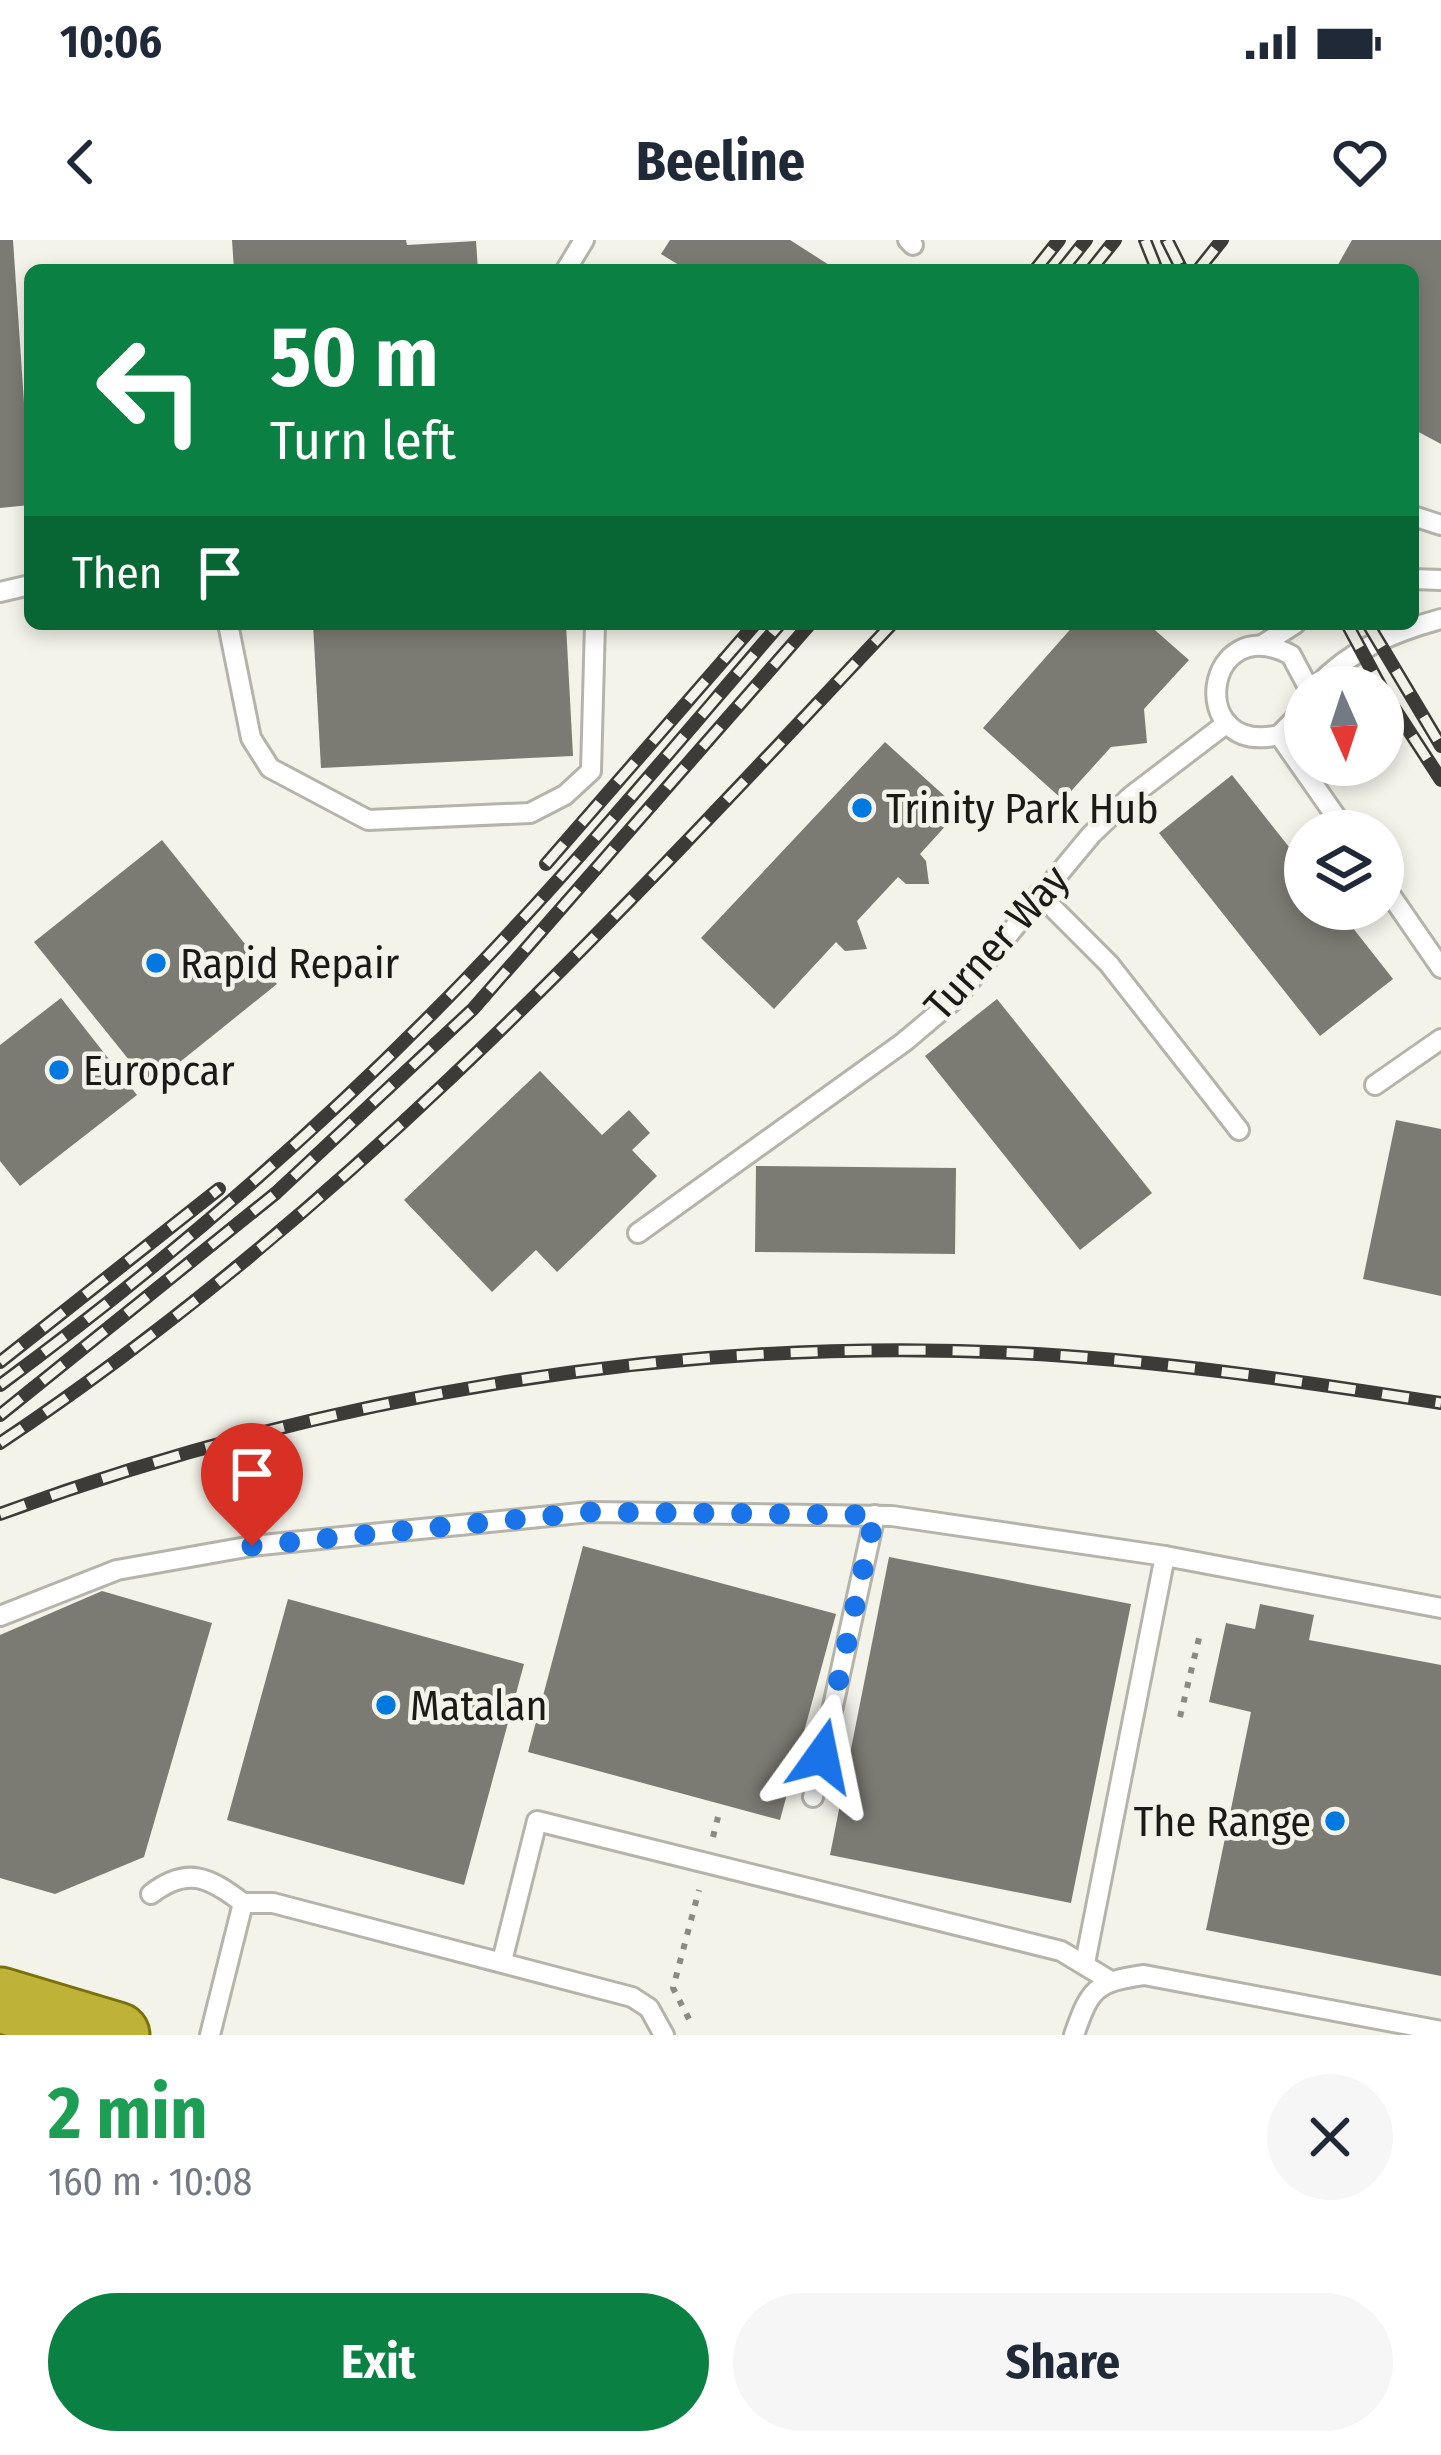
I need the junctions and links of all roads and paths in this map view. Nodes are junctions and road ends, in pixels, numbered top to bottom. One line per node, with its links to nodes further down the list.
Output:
1 (229, 630): 2 (lane)
2 (595, 630)
3 (1286, 630): 5 (lane)
4 (1411, 630): 7 (lane)
5 (1262, 645): 6 (lane); 8 (lane)
6 (1298, 666)
7 (1335, 666)
8 (1227, 723): 10 (lane); 12 (lane, Turner Way)
9 (1284, 731): 10 (lane)
10 (1279, 736): 11 (lane)
11 (1331, 810)
12 (1039, 894): 17 (lane); 18 (lane, Turner Way)
13 (1404, 914): 14 (lane)
14 (1441, 968)
15 (1441, 1039): 16 (lane)
16 (1375, 1085)
17 (1239, 1130)
18 (638, 1233)
19 (875, 1515): 20 (lane); 22 (lane); 25 (lane)
20 (1165, 1556): 21 (lane); 31 (lane)
21 (1441, 1608)
22 (0, 1616)
23 (1200, 1634): 24 (path)
24 (1180, 1717)
25 (813, 1797)
26 (718, 1817): 27 (path)
27 (707, 1863): 30 (lane); 31 (lane); 34 (path)
28 (151, 1894): 29 (lane)
29 (243, 1903): 30 (lane); 37 (lane)
30 (502, 1961): 38 (lane)
31 (1085, 1963): 32 (lane)
32 (1109, 1980): 35 (lane); 39 (lane)
33 (0, 2000): 36 (highway)
34 (692, 2027)
35 (1441, 2031)
36 (117, 2035)
37 (210, 2035)
38 (664, 2035)
39 (1074, 2035)

